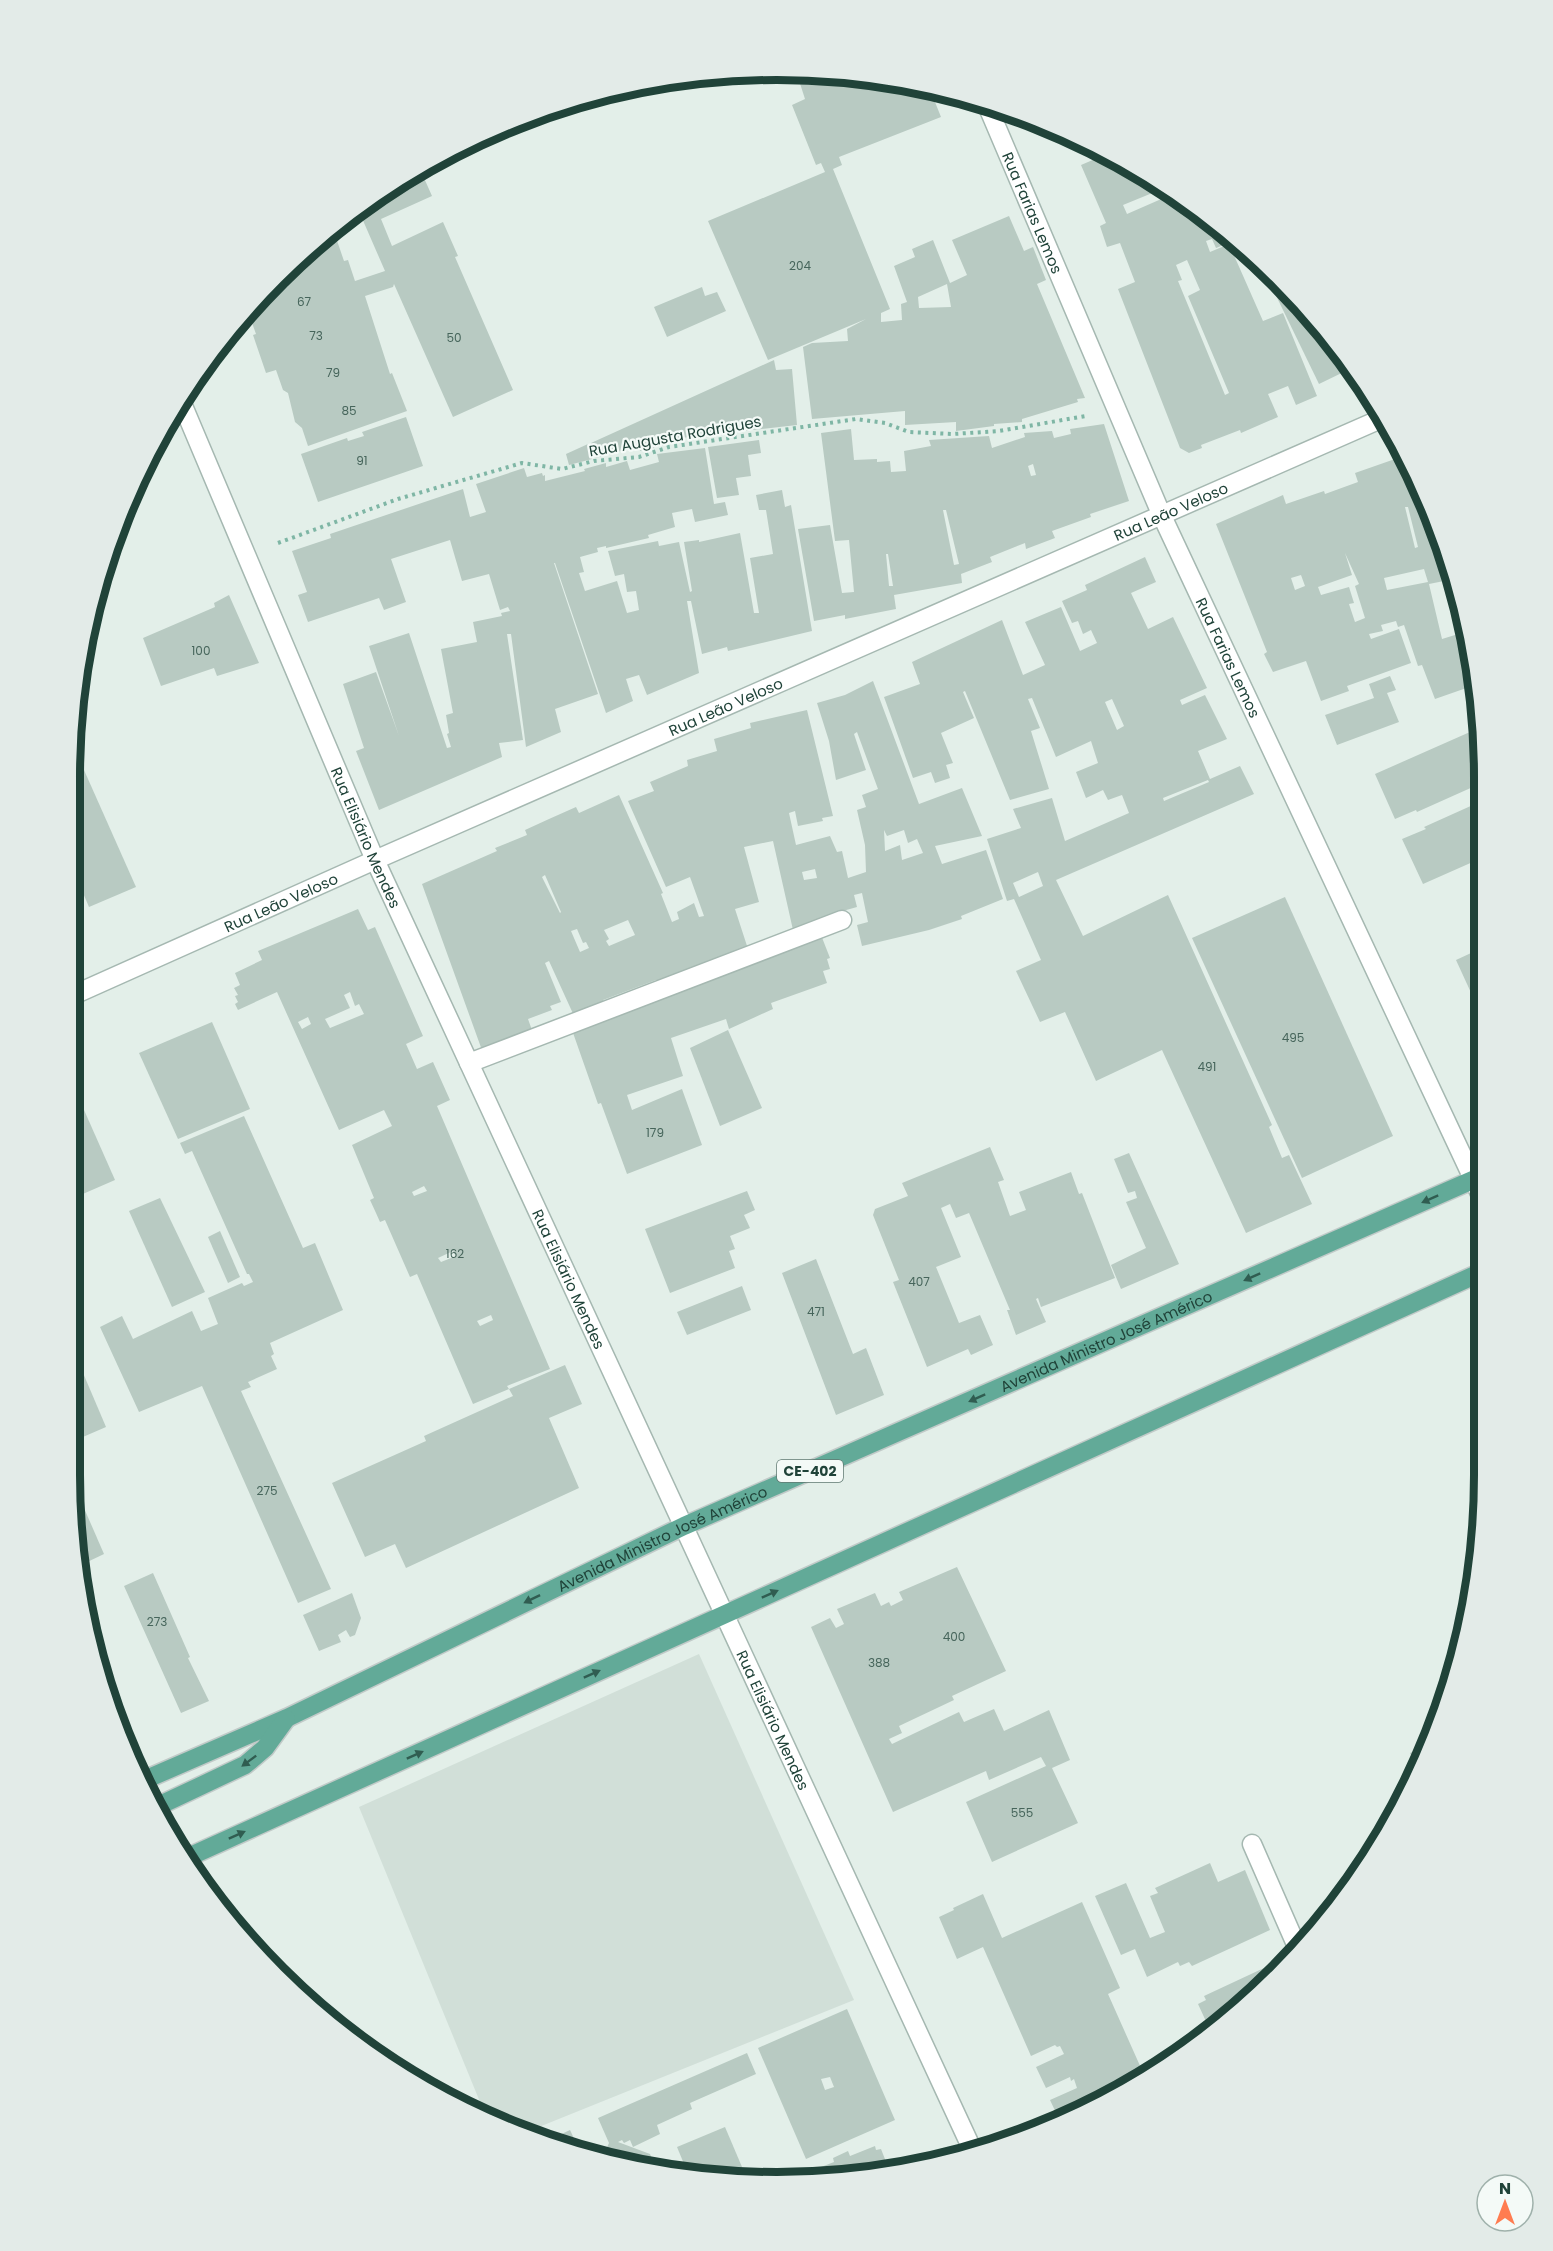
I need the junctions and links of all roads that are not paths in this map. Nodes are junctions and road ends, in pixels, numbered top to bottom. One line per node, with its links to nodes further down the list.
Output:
1 (990, 113): 4 (street, Rua Farias Lemos)
2 (185, 409): 5 (street, Rua Elisiário Mendes)
3 (1376, 421): 4 (street, Rua Leão Veloso)
4 (1162, 516): 5 (street, Rua Leão Veloso); 9 (street, Rua Farias Lemos)
5 (375, 860): 7 (street, Rua Leão Veloso); 8 (street, Rua Elisiário Mendes)
6 (842, 920): 8 (street)
7 (80, 992)
8 (469, 1063): 12 (street, Rua Elisiário Mendes)
9 (1474, 1168)
10 (1474, 1180): 12 (main road, Avenida Ministro José Américo / CE-402, one-way to 12)
11 (1474, 1276): 13 (main road, one-way to 11)
12 (684, 1526): 13 (street, Rua Elisiário Mendes); 14 (main road, Avenida Ministro José Américo / CE-402, one-way to 14)
13 (726, 1614): 18 (main road, one-way to 13); 20 (street, Rua Elisiário Mendes)
14 (287, 1718): 15 (main road, Avenida Ministro José Américo / CE-402); 16 (main road, one-way to 16)
15 (149, 1778)
16 (163, 1804)
17 (1252, 1844): 19 (street)
18 (193, 1855)
19 (1294, 1941)
20 (970, 2144)

